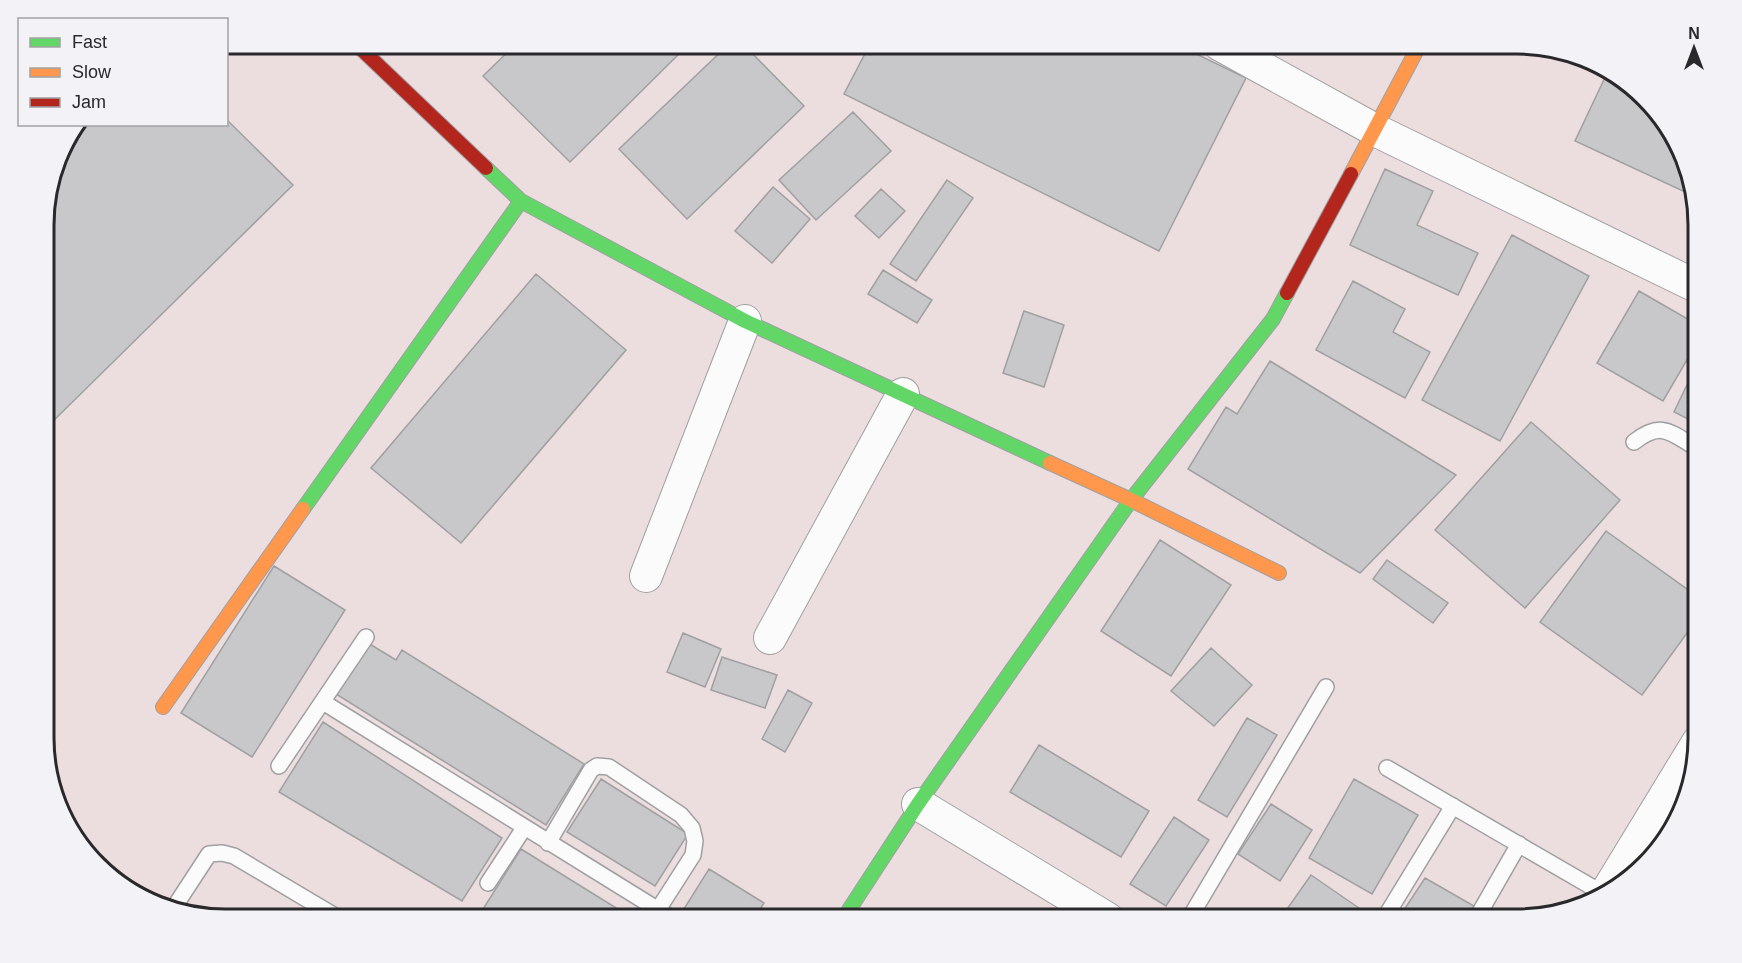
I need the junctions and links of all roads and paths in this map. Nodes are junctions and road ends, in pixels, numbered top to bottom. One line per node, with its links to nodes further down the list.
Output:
1 (367, 54): 5 (street)
2 (1237, 54): 4 (street)
3 (1415, 54): 4 (street)
4 (1375, 130): 6 (street); 11 (street)
5 (521, 201): 7 (street); 18 (street)
6 (1688, 282)
7 (745, 321): 8 (street); 13 (street)
8 (903, 394): 11 (street); 15 (street)
9 (1634, 442): 10 (lane)
10 (1688, 443)
11 (1131, 500): 12 (street); 22 (street)
12 (1279, 573)
13 (646, 576)
14 (366, 637): 17 (lane)
15 (770, 638)
16 (1326, 687): 36 (lane)
17 (323, 702): 20 (lane); 24 (lane)
18 (163, 707)
19 (1687, 760): 27 (street)
20 (279, 766)
21 (1387, 768): 23 (lane)
22 (918, 804): 34 (street); 35 (street)
23 (1453, 806): 26 (lane); 37 (lane)
24 (524, 828): 25 (lane); 28 (lane)
25 (548, 843): 32 (lane); 33 (lane)
26 (1519, 844): 29 (lane); 38 (lane)
27 (1614, 879)
28 (488, 883)
29 (1597, 889)
30 (178, 902): 31 (lane)
31 (322, 909)
32 (646, 909)
33 (659, 909)
34 (850, 909)
35 (1091, 909)
36 (1195, 909)
37 (1390, 909)
38 (1482, 909)

